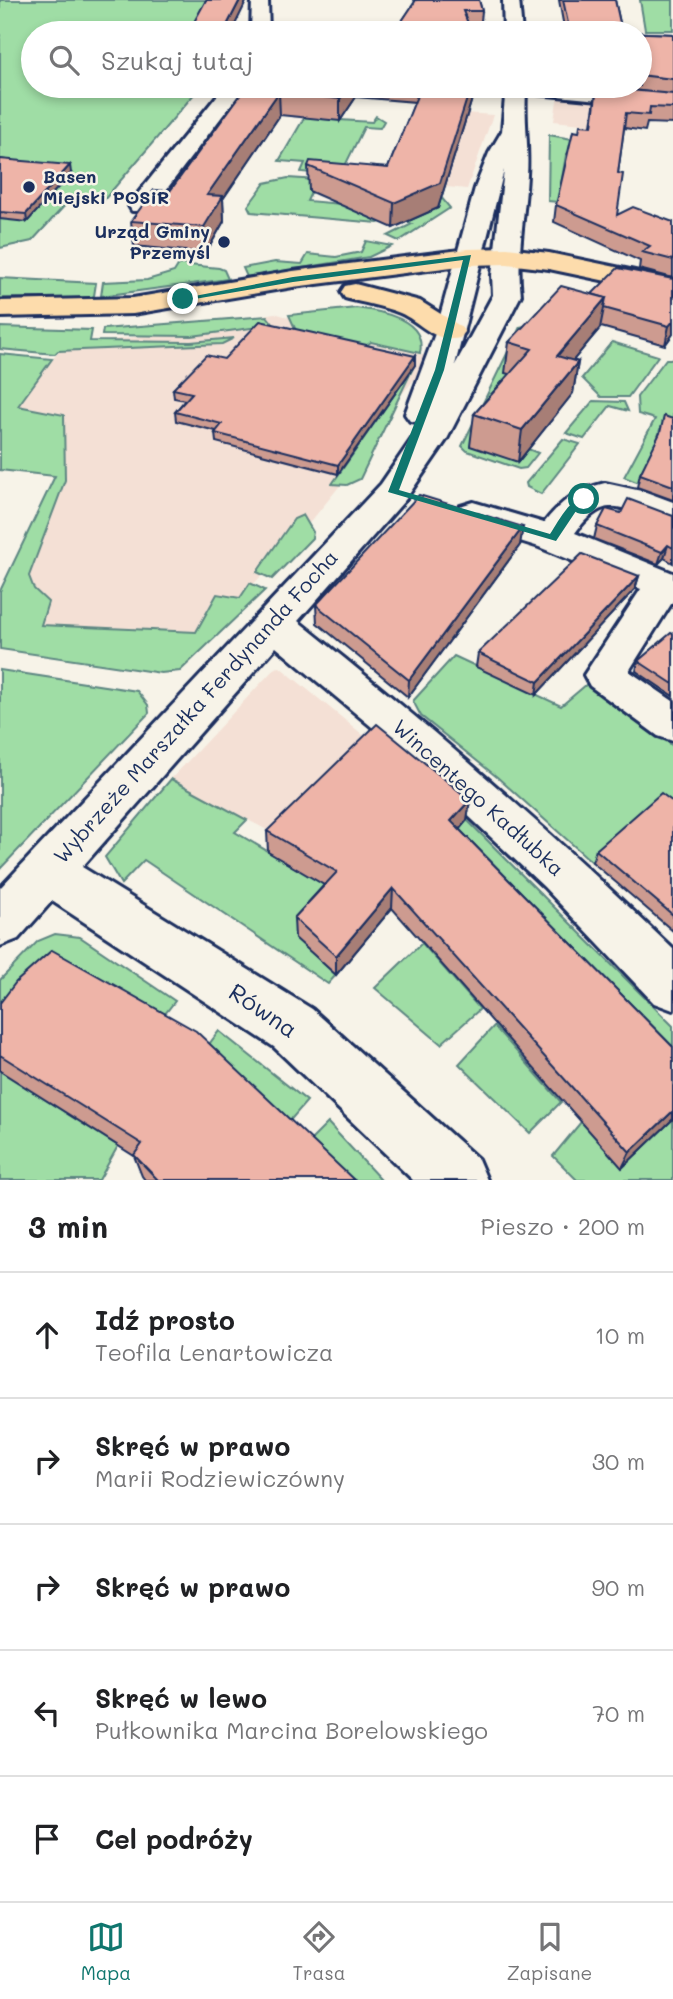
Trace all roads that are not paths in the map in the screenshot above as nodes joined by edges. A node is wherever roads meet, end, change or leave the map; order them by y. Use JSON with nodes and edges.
{"nodes":[{"id":1,"x":260,"y":0,"type":"edge"},
{"id":2,"x":511,"y":0,"type":"edge"},
{"id":3,"x":260,"y":21,"type":"edge"},
{"id":4,"x":512,"y":21,"type":"edge"},
{"id":5,"x":226,"y":98,"type":"edge"},
{"id":6,"x":515,"y":98,"type":"edge"},
{"id":7,"x":642,"y":98,"type":"edge"},
{"id":8,"x":673,"y":101,"type":"edge"},
{"id":9,"x":513,"y":128,"type":"junction"},
{"id":10,"x":141,"y":206,"type":"edge"},
{"id":11,"x":506,"y":265,"type":"junction"},
{"id":12,"x":467,"y":267,"type":"junction"},
{"id":13,"x":673,"y":287,"type":"edge"},
{"id":14,"x":355,"y":292,"type":"junction"},
{"id":15,"x":673,"y":301,"type":"edge"},
{"id":16,"x":0,"y":309,"type":"edge"},
{"id":17,"x":0,"y":315,"type":"edge"},
{"id":18,"x":450,"y":332,"type":"junction"},
{"id":19,"x":393,"y":492,"type":"junction"},
{"id":20,"x":673,"y":514,"type":"edge"},
{"id":21,"x":552,"y":538,"type":"junction"},
{"id":22,"x":272,"y":622,"type":"junction"},
{"id":23,"x":673,"y":724,"type":"edge"},
{"id":24,"x":47,"y":871,"type":"junction"},
{"id":25,"x":0,"y":923,"type":"edge"},
{"id":26,"x":673,"y":985,"type":"edge"},
{"id":27,"x":457,"y":1180,"type":"edge"}],
"edges":[{"from":1,"to":3,"type":"street"},
{"from":2,"to":4,"type":"street"},
{"from":5,"to":10,"type":"street"},
{"from":6,"to":9,"type":"street","name":"Wybrzeże Marszałka Ferdynanda Focha"},
{"from":7,"to":8,"type":"street"},
{"from":9,"to":11,"type":"street","name":"Wybrzeże Marszałka Ferdynanda Focha"},
{"from":9,"to":12,"type":"street","name":"Wybrzeże Marszałka Ferdynanda Focha"},
{"from":11,"to":12,"type":"main road"},
{"from":11,"to":13,"type":"main road"},
{"from":11,"to":15,"type":"main road"},
{"from":11,"to":19,"type":"street","name":"Wybrzeże Marszałka Ferdynanda Focha"},
{"from":12,"to":14,"type":"main road"},
{"from":12,"to":16,"type":"main road"},
{"from":12,"to":18,"type":"street","name":"Wybrzeże Marszałka Ferdynanda Focha"},
{"from":14,"to":17,"type":"main road"},
{"from":14,"to":18,"type":"main road"},
{"from":18,"to":19,"type":"street","name":"Wybrzeże Marszałka Ferdynanda Focha"},
{"from":19,"to":21,"type":"street"},
{"from":19,"to":22,"type":"street","name":"Wybrzeże Marszałka Ferdynanda Focha"},
{"from":20,"to":21,"type":"street"},
{"from":21,"to":23,"type":"street"},
{"from":22,"to":24,"type":"street","name":"Wybrzeże Marszałka Ferdynanda Focha"},
{"from":22,"to":26,"type":"street","name":"Wincentego Kadłubka"},
{"from":24,"to":25,"type":"street","name":"Wybrzeże Marszałka Ferdynanda Focha"},
{"from":24,"to":27,"type":"street","name":"Równa"}]}
